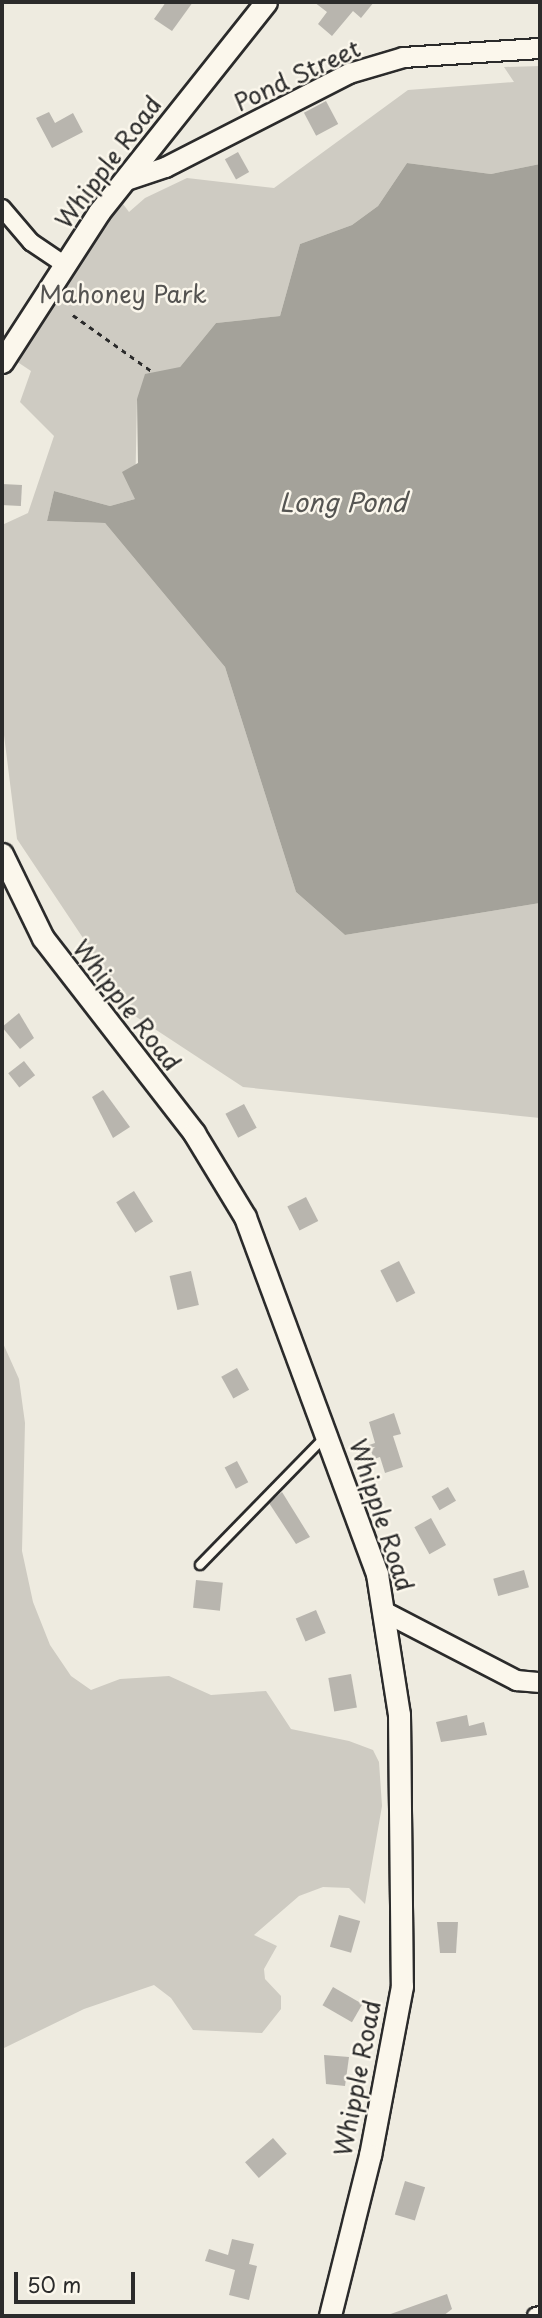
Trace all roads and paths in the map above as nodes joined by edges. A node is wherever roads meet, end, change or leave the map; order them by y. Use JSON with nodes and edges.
{"nodes":[{"id":1,"x":266,"y":2,"type":"edge"},
{"id":2,"x":540,"y":48,"type":"edge"},
{"id":3,"x":126,"y":180,"type":"junction"},
{"id":4,"x":2,"y":208,"type":"edge"},
{"id":5,"x":64,"y":264,"type":"junction"},
{"id":6,"x":74,"y":315,"type":"dead end"},
{"id":7,"x":2,"y":362,"type":"edge"},
{"id":8,"x":153,"y":372,"type":"dead end"},
{"id":9,"x":2,"y":854,"type":"edge"},
{"id":10,"x":328,"y":1434,"type":"junction"},
{"id":11,"x":200,"y":1565,"type":"dead end"},
{"id":12,"x":386,"y":1612,"type":"junction"},
{"id":13,"x":540,"y":1682,"type":"edge"},
{"id":14,"x":330,"y":2316,"type":"edge"}],
"edges":[{"from":1,"to":3,"type":"main road","name":"Whipple Road"},
{"from":2,"to":3,"type":"street","name":"Pond Street"},
{"from":3,"to":5,"type":"main road","name":"Whipple Road"},
{"from":4,"to":5,"type":"street"},
{"from":5,"to":7,"type":"main road","name":"Whipple Road"},
{"from":6,"to":8,"type":"path"},
{"from":9,"to":10,"type":"main road","name":"Whipple Road"},
{"from":10,"to":11,"type":"lane"},
{"from":10,"to":12,"type":"main road","name":"Whipple Road"},
{"from":12,"to":13,"type":"street"},
{"from":12,"to":14,"type":"main road","name":"Whipple Road"}]}
